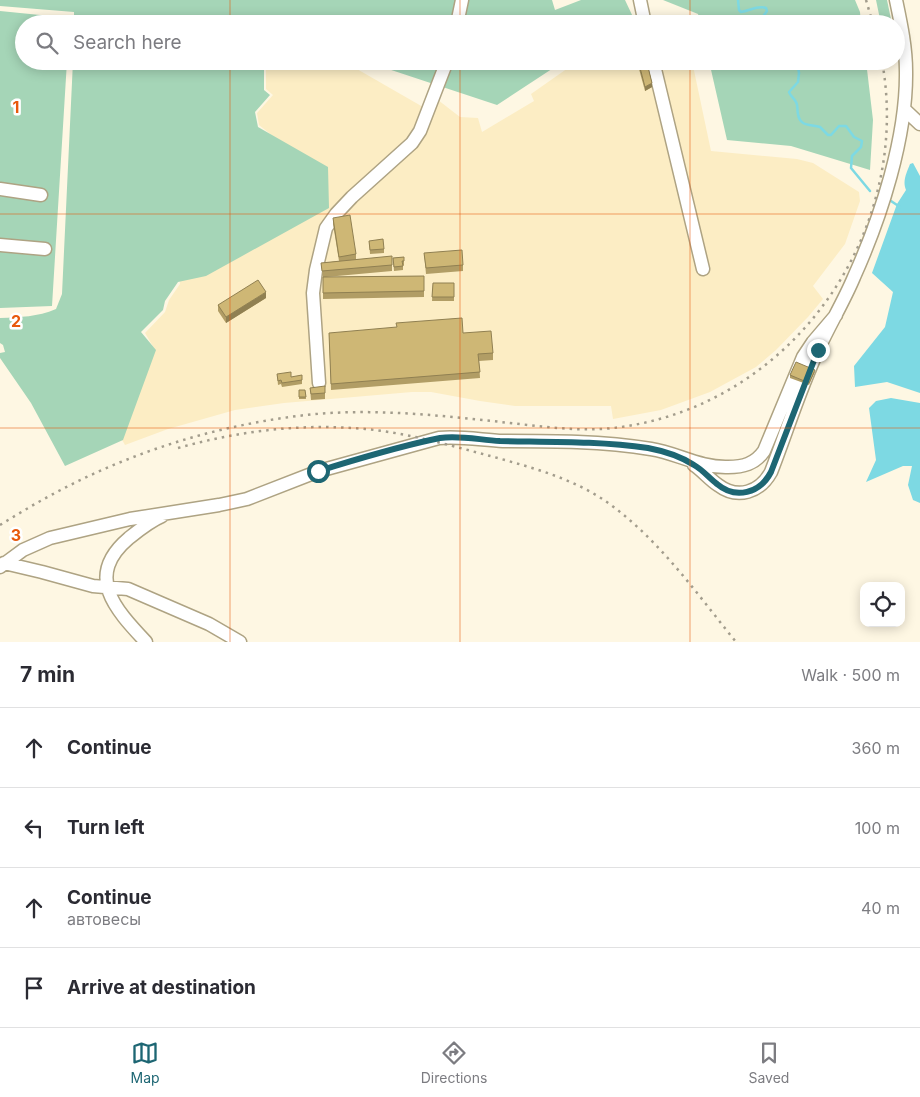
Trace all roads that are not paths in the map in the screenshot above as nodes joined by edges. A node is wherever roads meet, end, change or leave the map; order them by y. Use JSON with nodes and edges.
{"nodes":[{"id":1,"x":462,"y":0,"type":"edge"},
{"id":2,"x":640,"y":0,"type":"edge"},
{"id":3,"x":896,"y":0,"type":"edge"},
{"id":4,"x":459,"y":15,"type":"edge"},
{"id":5,"x":643,"y":15,"type":"edge"},
{"id":6,"x":899,"y":15,"type":"edge"},
{"id":7,"x":905,"y":48,"type":"edge"},
{"id":8,"x":444,"y":70,"type":"edge"},
{"id":9,"x":655,"y":70,"type":"edge"},
{"id":10,"x":904,"y":109,"type":"junction"},
{"id":11,"x":920,"y":124,"type":"edge"},
{"id":12,"x":0,"y":189,"type":"edge"},
{"id":13,"x":41,"y":195,"type":"dead end"},
{"id":14,"x":0,"y":245,"type":"edge"},
{"id":15,"x":45,"y":249,"type":"dead end"},
{"id":16,"x":702,"y":269,"type":"dead end"},
{"id":17,"x":836,"y":315,"type":"junction"},
{"id":18,"x":319,"y":382,"type":"dead end"},
{"id":19,"x":685,"y":460,"type":"junction"},
{"id":20,"x":173,"y":512,"type":"junction"},
{"id":21,"x":2,"y":565,"type":"edge"},
{"id":22,"x":107,"y":586,"type":"junction"},
{"id":23,"x":146,"y":642,"type":"edge"},
{"id":24,"x":240,"y":642,"type":"edge"}],
"edges":[{"from":1,"to":4,"type":"lane"},
{"from":2,"to":5,"type":"lane"},
{"from":3,"to":6,"type":"lane"},
{"from":7,"to":10,"type":"lane"},
{"from":8,"to":18,"type":"lane"},
{"from":9,"to":16,"type":"lane"},
{"from":10,"to":11,"type":"lane"},
{"from":10,"to":17,"type":"lane"},
{"from":12,"to":13,"type":"lane"},
{"from":14,"to":15,"type":"lane"},
{"from":17,"to":19,"type":"lane"},
{"from":17,"to":19,"type":"lane"},
{"from":19,"to":20,"type":"lane"},
{"from":20,"to":21,"type":"lane"},
{"from":20,"to":22,"type":"lane"},
{"from":21,"to":22,"type":"lane"},
{"from":22,"to":23,"type":"lane"},
{"from":22,"to":24,"type":"lane"}]}
